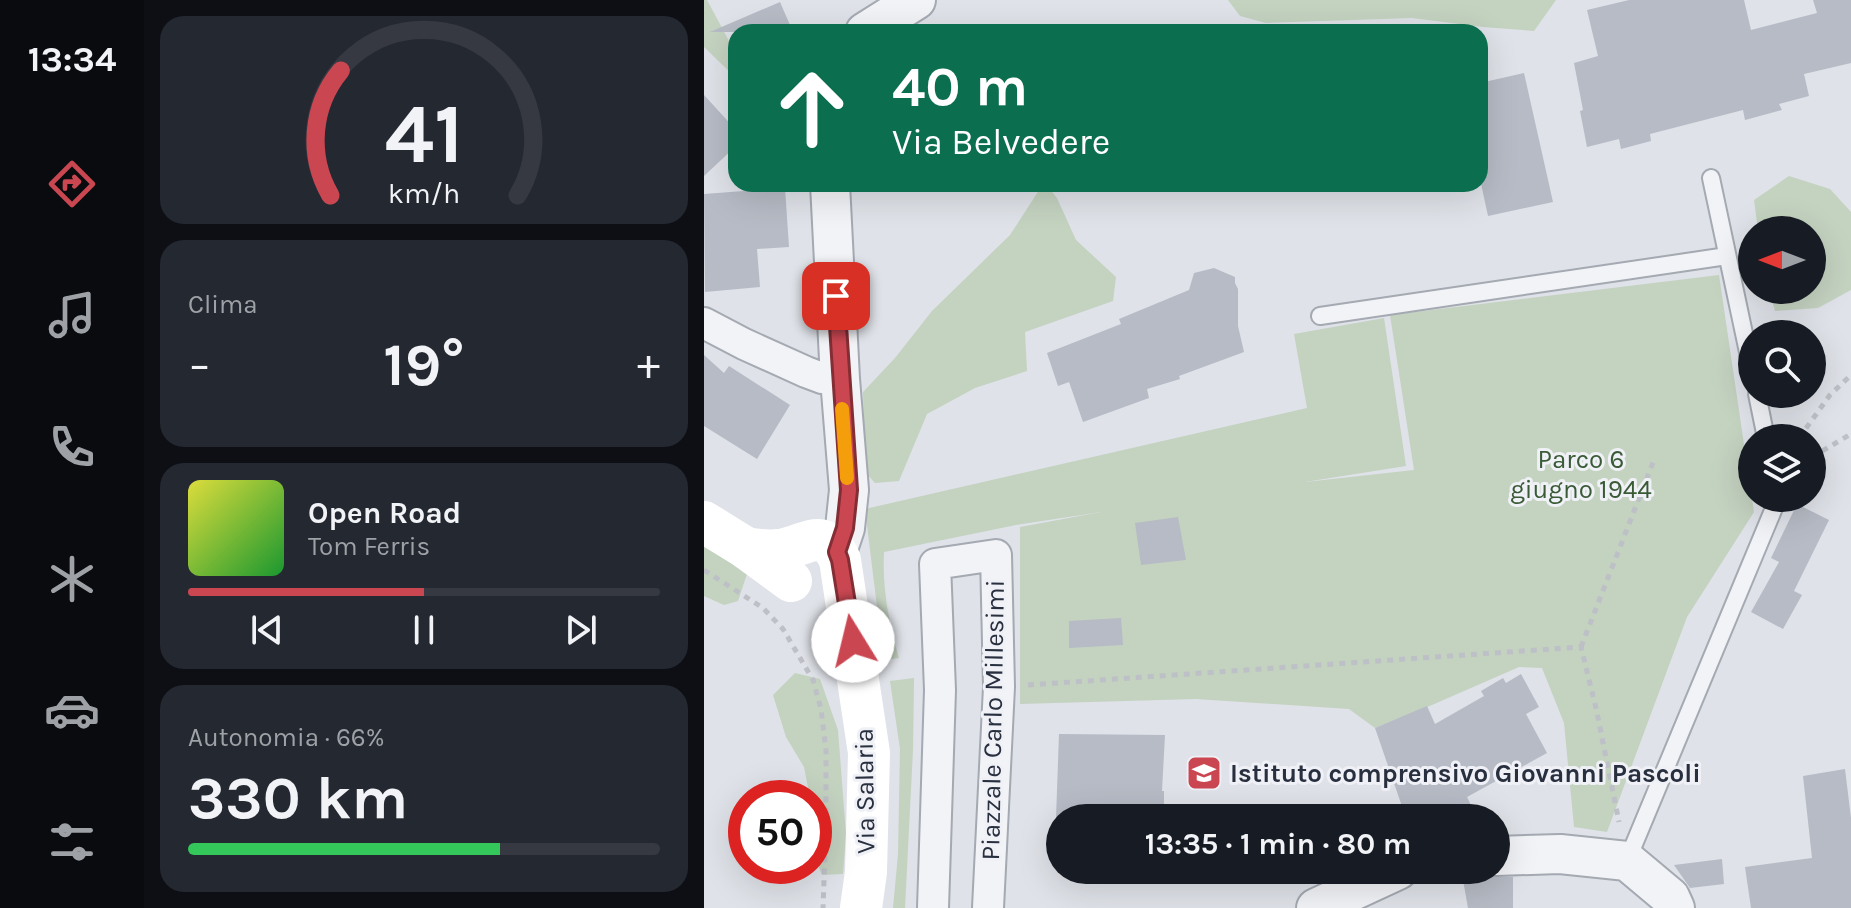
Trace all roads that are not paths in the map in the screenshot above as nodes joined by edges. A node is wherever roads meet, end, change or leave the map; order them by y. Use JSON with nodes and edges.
{"nodes":[{"id":1,"x":916,"y":0,"type":"edge"},
{"id":2,"x":870,"y":24,"type":"edge"},
{"id":3,"x":1711,"y":178,"type":"dead end"},
{"id":4,"x":830,"y":192,"type":"edge"},
{"id":5,"x":1727,"y":256,"type":"junction"},
{"id":6,"x":1320,"y":316,"type":"dead end"},
{"id":7,"x":1741,"y":320,"type":"edge"},
{"id":8,"x":704,"y":323,"type":"edge"},
{"id":9,"x":840,"y":379,"type":"junction"},
{"id":10,"x":1772,"y":512,"type":"edge"},
{"id":11,"x":704,"y":522,"type":"edge"},
{"id":12,"x":814,"y":563,"type":"junction"},
{"id":13,"x":1510,"y":856,"type":"edge"},
{"id":14,"x":1627,"y":861,"type":"junction"},
{"id":15,"x":1368,"y":884,"type":"edge"},
{"id":16,"x":861,"y":908,"type":"edge"},
{"id":17,"x":933,"y":908,"type":"edge"},
{"id":18,"x":988,"y":908,"type":"edge"},
{"id":19,"x":1316,"y":908,"type":"edge"},
{"id":20,"x":1675,"y":908,"type":"edge"}],
"edges":[{"from":1,"to":2,"type":"street"},
{"from":3,"to":5,"type":"lane"},
{"from":4,"to":9,"type":"street"},
{"from":5,"to":6,"type":"lane"},
{"from":5,"to":7,"type":"lane"},
{"from":8,"to":9,"type":"street"},
{"from":9,"to":12,"type":"street"},
{"from":10,"to":14,"type":"lane"},
{"from":11,"to":12,"type":"main road"},
{"from":12,"to":16,"type":"main road","name":"Via Salaria"},
{"from":13,"to":14,"type":"street"},
{"from":14,"to":20,"type":"street"},
{"from":15,"to":19,"type":"street"},
{"from":17,"to":18,"type":"street","name":"Piazzale Carlo Millesimi"}]}
